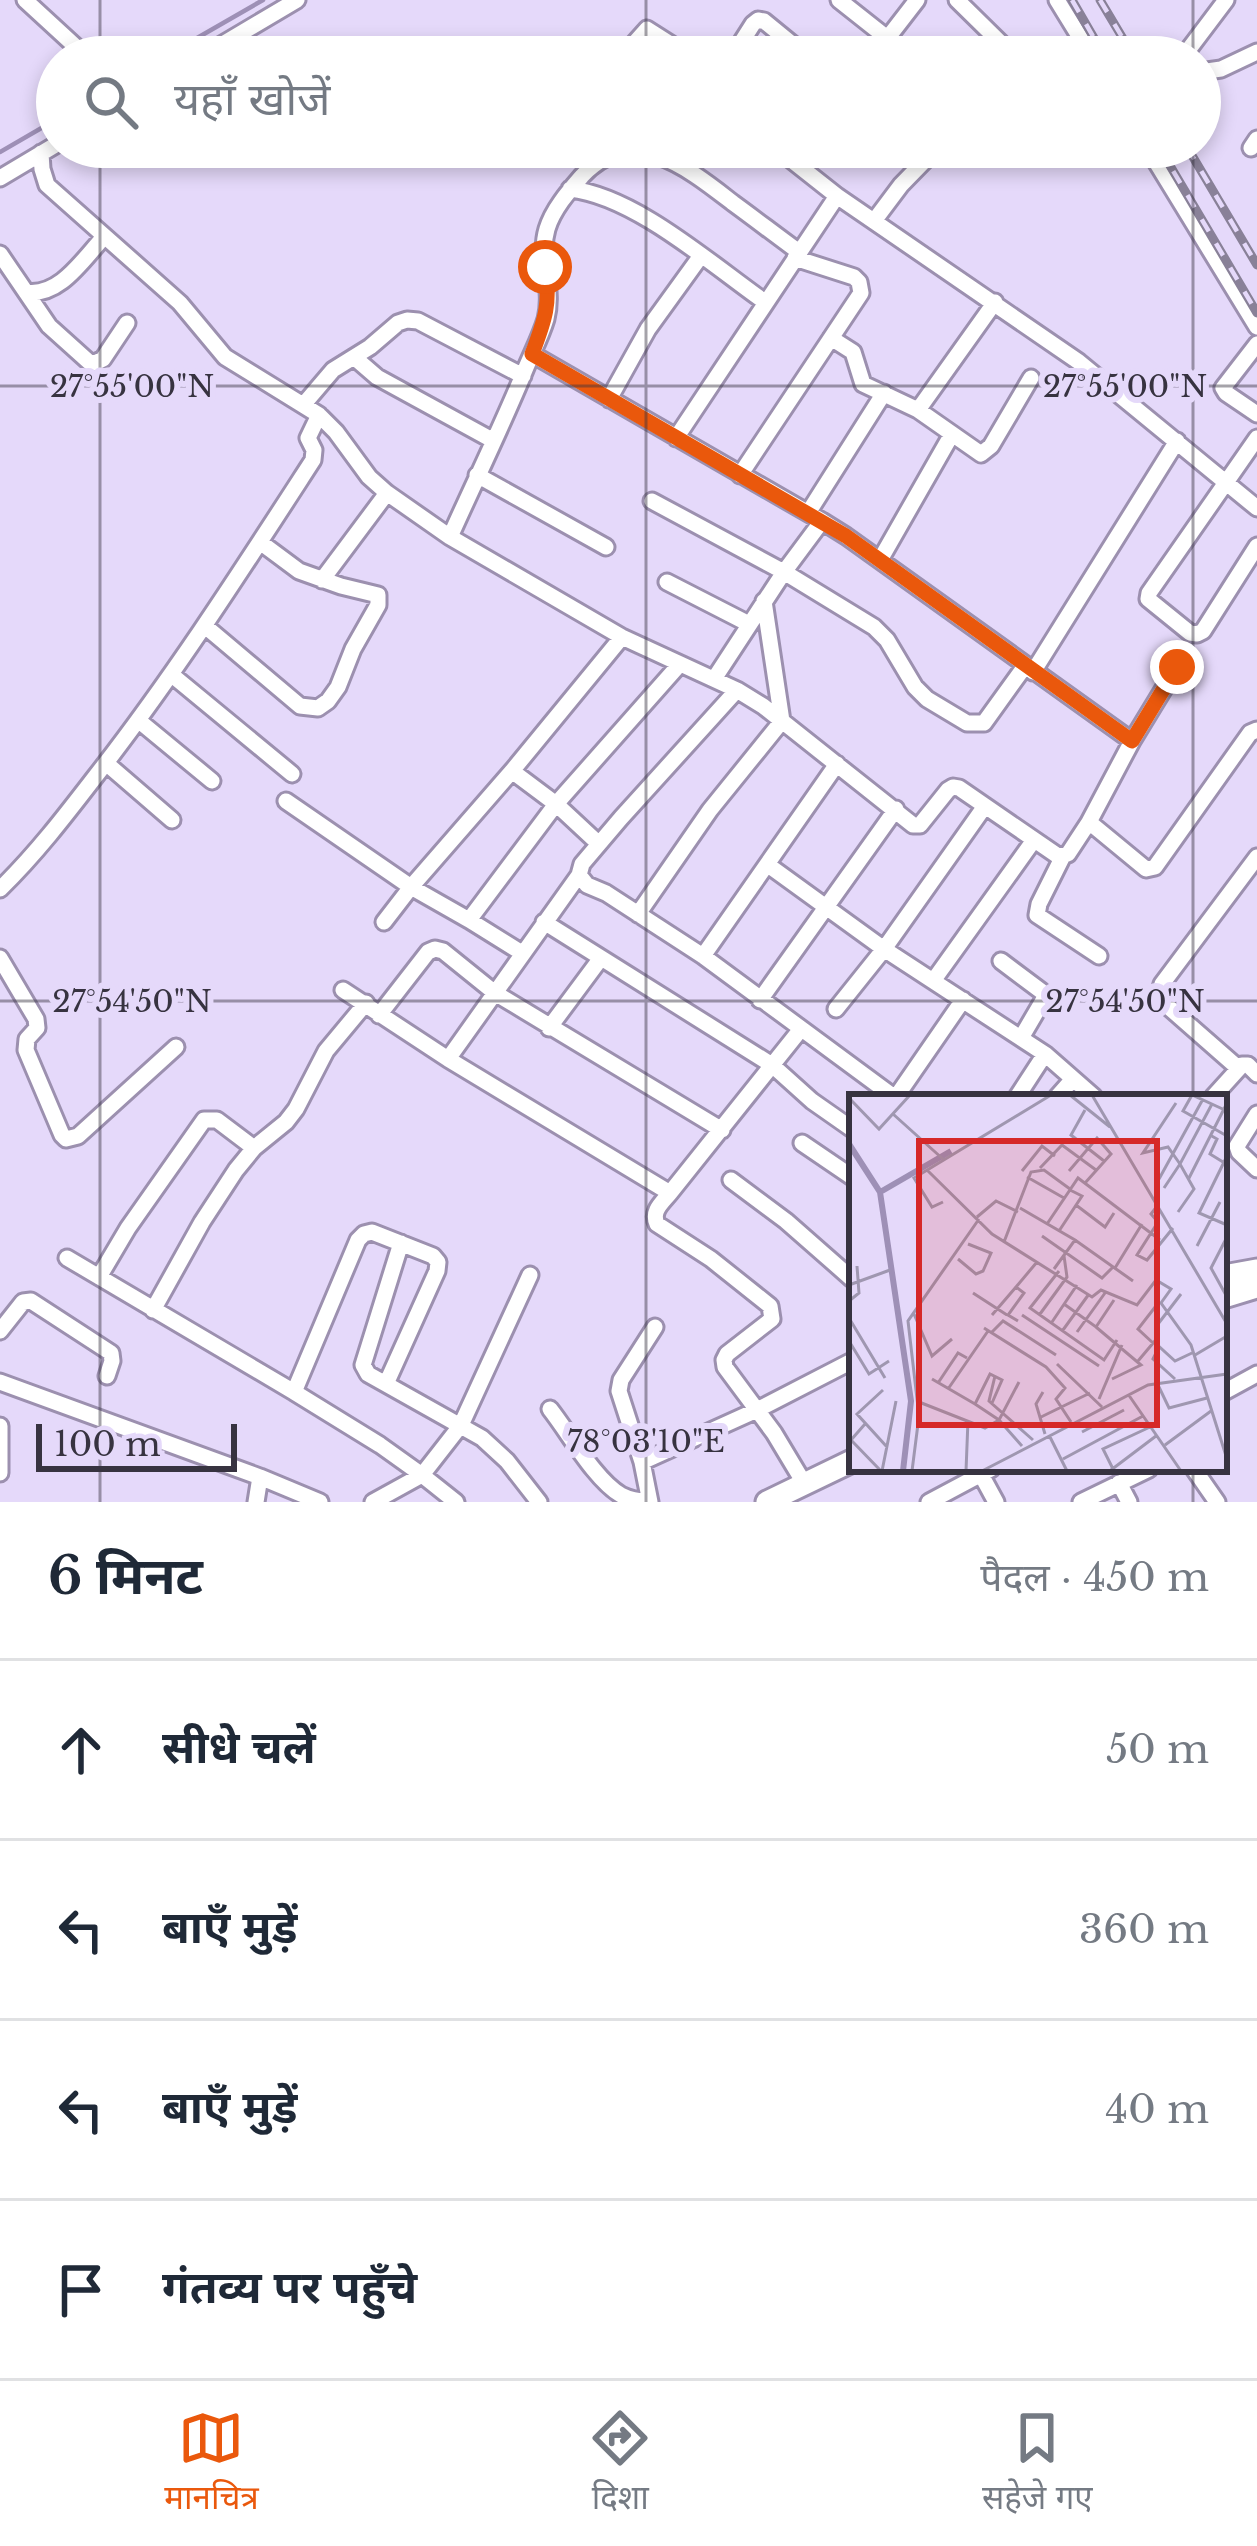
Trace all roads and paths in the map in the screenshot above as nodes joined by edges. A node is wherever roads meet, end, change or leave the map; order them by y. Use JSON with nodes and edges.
{"nodes":[{"id":1,"x":25,"y":0,"type":"edge"},
{"id":2,"x":297,"y":0,"type":"edge"},
{"id":3,"x":839,"y":0,"type":"edge"},
{"id":4,"x":916,"y":0,"type":"edge"},
{"id":5,"x":956,"y":0,"type":"edge"},
{"id":6,"x":1057,"y":0,"type":"edge"},
{"id":7,"x":1226,"y":0,"type":"edge"},
{"id":8,"x":64,"y":36,"type":"edge"},
{"id":9,"x":236,"y":36,"type":"edge"},
{"id":10,"x":747,"y":36,"type":"edge"},
{"id":11,"x":782,"y":36,"type":"edge"},
{"id":12,"x":884,"y":36,"type":"edge"},
{"id":13,"x":890,"y":36,"type":"edge"},
{"id":14,"x":993,"y":36,"type":"edge"},
{"id":15,"x":1079,"y":36,"type":"edge"},
{"id":16,"x":1199,"y":36,"type":"edge"},
{"id":17,"x":1257,"y":52,"type":"edge"},
{"id":18,"x":1221,"y":69,"type":"edge"},
{"id":19,"x":36,"y":156,"type":"edge"},
{"id":20,"x":42,"y":168,"type":"edge"},
{"id":21,"x":588,"y":168,"type":"edge"},
{"id":22,"x":685,"y":168,"type":"edge"},
{"id":23,"x":810,"y":168,"type":"edge"},
{"id":24,"x":916,"y":168,"type":"edge"},
{"id":25,"x":1160,"y":168,"type":"edge"},
{"id":26,"x":0,"y":178,"type":"edge"},
{"id":27,"x":570,"y":189,"type":"junction"},
{"id":28,"x":838,"y":196,"type":"junction"},
{"id":29,"x":874,"y":221,"type":"junction"},
{"id":30,"x":104,"y":237,"type":"junction"},
{"id":31,"x":0,"y":254,"type":"edge"},
{"id":32,"x":797,"y":255,"type":"junction"},
{"id":33,"x":700,"y":256,"type":"junction"},
{"id":34,"x":26,"y":292,"type":"junction"},
{"id":35,"x":765,"y":302,"type":"junction"},
{"id":36,"x":995,"y":302,"type":"junction"},
{"id":37,"x":127,"y":323,"type":"dead end"},
{"id":38,"x":1257,"y":327,"type":"edge"},
{"id":39,"x":831,"y":338,"type":"junction"},
{"id":40,"x":1257,"y":344,"type":"edge"},
{"id":41,"x":532,"y":354,"type":"junction"},
{"id":42,"x":355,"y":358,"type":"junction"},
{"id":43,"x":523,"y":376,"type":"junction"},
{"id":44,"x":1031,"y":378,"type":"dead end"},
{"id":45,"x":884,"y":393,"type":"junction"},
{"id":46,"x":610,"y":399,"type":"junction"},
{"id":47,"x":304,"y":404,"type":"junction"},
{"id":48,"x":918,"y":410,"type":"junction"},
{"id":49,"x":1257,"y":414,"type":"edge"},
{"id":50,"x":319,"y":415,"type":"junction"},
{"id":51,"x":952,"y":434,"type":"junction"},
{"id":52,"x":676,"y":438,"type":"junction"},
{"id":53,"x":1257,"y":438,"type":"edge"},
{"id":54,"x":494,"y":441,"type":"junction"},
{"id":55,"x":1177,"y":441,"type":"junction"},
{"id":56,"x":477,"y":475,"type":"junction"},
{"id":57,"x":740,"y":475,"type":"junction"},
{"id":58,"x":1227,"y":482,"type":"junction"},
{"id":59,"x":387,"y":493,"type":"junction"},
{"id":60,"x":652,"y":501,"type":"dead end"},
{"id":61,"x":1257,"y":508,"type":"edge"},
{"id":62,"x":815,"y":517,"type":"junction"},
{"id":63,"x":450,"y":537,"type":"junction"},
{"id":64,"x":260,"y":542,"type":"junction"},
{"id":65,"x":1257,"y":546,"type":"edge"},
{"id":66,"x":606,"y":548,"type":"dead end"},
{"id":67,"x":880,"y":560,"type":"junction"},
{"id":68,"x":784,"y":572,"type":"junction"},
{"id":69,"x":322,"y":580,"type":"junction"},
{"id":70,"x":667,"y":582,"type":"dead end"},
{"id":71,"x":764,"y":601,"type":"junction"},
{"id":72,"x":749,"y":624,"type":"junction"},
{"id":73,"x":205,"y":626,"type":"junction"},
{"id":74,"x":622,"y":637,"type":"junction"},
{"id":75,"x":679,"y":665,"type":"junction"},
{"id":76,"x":1177,"y":667,"type":"dead end"},
{"id":77,"x":1029,"y":669,"type":"junction"},
{"id":78,"x":172,"y":675,"type":"junction"},
{"id":79,"x":713,"y":679,"type":"junction"},
{"id":80,"x":737,"y":690,"type":"junction"},
{"id":81,"x":139,"y":720,"type":"junction"},
{"id":82,"x":782,"y":722,"type":"junction"},
{"id":83,"x":1257,"y":730,"type":"edge"},
{"id":84,"x":1132,"y":741,"type":"junction"},
{"id":85,"x":106,"y":763,"type":"junction"},
{"id":86,"x":837,"y":764,"type":"junction"},
{"id":87,"x":512,"y":771,"type":"junction"},
{"id":88,"x":292,"y":774,"type":"dead end"},
{"id":89,"x":212,"y":781,"type":"dead end"},
{"id":90,"x":286,"y":801,"type":"dead end"},
{"id":91,"x":556,"y":804,"type":"junction"},
{"id":92,"x":985,"y":806,"type":"junction"},
{"id":93,"x":896,"y":809,"type":"junction"},
{"id":94,"x":172,"y":820,"type":"dead end"},
{"id":95,"x":1088,"y":822,"type":"junction"},
{"id":96,"x":1034,"y":840,"type":"junction"},
{"id":97,"x":599,"y":844,"type":"junction"},
{"id":98,"x":1063,"y":856,"type":"junction"},
{"id":99,"x":1257,"y":856,"type":"edge"},
{"id":100,"x":768,"y":865,"type":"junction"},
{"id":101,"x":579,"y":875,"type":"junction"},
{"id":102,"x":411,"y":887,"type":"junction"},
{"id":103,"x":0,"y":889,"type":"edge"},
{"id":104,"x":826,"y":906,"type":"junction"},
{"id":105,"x":638,"y":914,"type":"junction"},
{"id":106,"x":469,"y":920,"type":"junction"},
{"id":107,"x":384,"y":922,"type":"dead end"},
{"id":108,"x":544,"y":922,"type":"junction"},
{"id":109,"x":884,"y":949,"type":"junction"},
{"id":110,"x":523,"y":953,"type":"junction"},
{"id":111,"x":703,"y":956,"type":"junction"},
{"id":112,"x":1099,"y":956,"type":"dead end"},
{"id":113,"x":0,"y":958,"type":"edge"},
{"id":114,"x":602,"y":958,"type":"junction"},
{"id":115,"x":1000,"y":961,"type":"dead end"},
{"id":116,"x":933,"y":981,"type":"junction"},
{"id":117,"x":344,"y":990,"type":"dead end"},
{"id":118,"x":495,"y":993,"type":"junction"},
{"id":119,"x":760,"y":1000,"type":"junction"},
{"id":120,"x":963,"y":1000,"type":"junction"},
{"id":121,"x":372,"y":1009,"type":"junction"},
{"id":122,"x":836,"y":1009,"type":"dead end"},
{"id":123,"x":549,"y":1028,"type":"junction"},
{"id":124,"x":802,"y":1029,"type":"junction"},
{"id":125,"x":1021,"y":1038,"type":"junction"},
{"id":126,"x":176,"y":1047,"type":"dead end"},
{"id":127,"x":1045,"y":1054,"type":"junction"},
{"id":128,"x":448,"y":1060,"type":"junction"},
{"id":129,"x":772,"y":1065,"type":"junction"},
{"id":130,"x":1237,"y":1067,"type":"junction"},
{"id":131,"x":1257,"y":1074,"type":"edge"},
{"id":132,"x":1073,"y":1079,"type":"junction"},
{"id":133,"x":891,"y":1094,"type":"edge"},
{"id":134,"x":897,"y":1094,"type":"edge"},
{"id":135,"x":1019,"y":1094,"type":"edge"},
{"id":136,"x":1060,"y":1094,"type":"edge"},
{"id":137,"x":1090,"y":1094,"type":"edge"},
{"id":138,"x":1215,"y":1094,"type":"edge"},
{"id":139,"x":1257,"y":1114,"type":"edge"},
{"id":140,"x":849,"y":1127,"type":"edge"},
{"id":141,"x":722,"y":1130,"type":"junction"},
{"id":142,"x":802,"y":1143,"type":"dead end"},
{"id":143,"x":254,"y":1148,"type":"junction"},
{"id":144,"x":1257,"y":1169,"type":"edge"},
{"id":145,"x":849,"y":1175,"type":"edge"},
{"id":146,"x":731,"y":1180,"type":"dead end"},
{"id":147,"x":670,"y":1193,"type":"junction"},
{"id":148,"x":401,"y":1243,"type":"junction"},
{"id":149,"x":67,"y":1258,"type":"dead end"},
{"id":150,"x":1257,"y":1267,"type":"edge"},
{"id":151,"x":1227,"y":1272,"type":"edge"},
{"id":152,"x":530,"y":1275,"type":"dead end"},
{"id":153,"x":849,"y":1276,"type":"edge"},
{"id":154,"x":99,"y":1277,"type":"junction"},
{"id":155,"x":1257,"y":1279,"type":"edge"},
{"id":156,"x":1227,"y":1284,"type":"edge"},
{"id":157,"x":1257,"y":1290,"type":"edge"},
{"id":158,"x":1227,"y":1299,"type":"edge"},
{"id":159,"x":153,"y":1310,"type":"junction"},
{"id":160,"x":655,"y":1327,"type":"dead end"},
{"id":161,"x":0,"y":1330,"type":"edge"},
{"id":162,"x":849,"y":1363,"type":"edge"},
{"id":163,"x":1257,"y":1374,"type":"edge"},
{"id":164,"x":106,"y":1376,"type":"dead end"},
{"id":165,"x":0,"y":1382,"type":"edge"},
{"id":166,"x":386,"y":1384,"type":"junction"},
{"id":167,"x":1227,"y":1390,"type":"edge"},
{"id":168,"x":294,"y":1392,"type":"junction"},
{"id":169,"x":550,"y":1409,"type":"dead end"},
{"id":170,"x":757,"y":1410,"type":"junction"},
{"id":171,"x":461,"y":1425,"type":"junction"},
{"id":172,"x":0,"y":1426,"type":"edge"},
{"id":173,"x":642,"y":1462,"type":"junction"},
{"id":174,"x":849,"y":1462,"type":"edge"},
{"id":175,"x":981,"y":1472,"type":"edge"},
{"id":176,"x":983,"y":1472,"type":"edge"},
{"id":177,"x":1143,"y":1472,"type":"edge"},
{"id":178,"x":1196,"y":1472,"type":"edge"},
{"id":179,"x":0,"y":1473,"type":"edge"},
{"id":180,"x":422,"y":1474,"type":"junction"},
{"id":181,"x":260,"y":1477,"type":"junction"},
{"id":182,"x":1119,"y":1483,"type":"junction"},
{"id":183,"x":804,"y":1484,"type":"junction"},
{"id":184,"x":256,"y":1502,"type":"edge"},
{"id":185,"x":320,"y":1502,"type":"edge"},
{"id":186,"x":374,"y":1502,"type":"edge"},
{"id":187,"x":456,"y":1502,"type":"edge"},
{"id":188,"x":539,"y":1502,"type":"edge"},
{"id":189,"x":650,"y":1502,"type":"edge"},
{"id":190,"x":767,"y":1502,"type":"edge"},
{"id":191,"x":928,"y":1502,"type":"edge"},
{"id":192,"x":996,"y":1502,"type":"edge"},
{"id":193,"x":1081,"y":1502,"type":"edge"},
{"id":194,"x":1130,"y":1502,"type":"edge"},
{"id":195,"x":1217,"y":1502,"type":"edge"}],
"edges":[{"from":1,"to":8,"type":"street"},
{"from":2,"to":9,"type":"street"},
{"from":3,"to":12,"type":"street"},
{"from":4,"to":13,"type":"street"},
{"from":5,"to":14,"type":"street"},
{"from":6,"to":15,"type":"street"},
{"from":7,"to":16,"type":"street"},
{"from":10,"to":11,"type":"street"},
{"from":17,"to":18,"type":"street"},
{"from":19,"to":26,"type":"street"},
{"from":20,"to":30,"type":"street"},
{"from":21,"to":27,"type":"street"},
{"from":22,"to":32,"type":"street"},
{"from":23,"to":28,"type":"street"},
{"from":24,"to":29,"type":"street"},
{"from":25,"to":38,"type":"street"},
{"from":27,"to":33,"type":"street"},
{"from":27,"to":41,"type":"street"},
{"from":28,"to":29,"type":"street"},
{"from":28,"to":32,"type":"street"},
{"from":29,"to":36,"type":"street"},
{"from":30,"to":34,"type":"street"},
{"from":30,"to":47,"type":"street"},
{"from":31,"to":34,"type":"street"},
{"from":32,"to":35,"type":"street"},
{"from":32,"to":39,"type":"street"},
{"from":33,"to":35,"type":"street"},
{"from":33,"to":46,"type":"street"},
{"from":34,"to":37,"type":"street"},
{"from":35,"to":52,"type":"street"},
{"from":36,"to":48,"type":"street"},
{"from":36,"to":55,"type":"street"},
{"from":39,"to":45,"type":"street"},
{"from":39,"to":57,"type":"street"},
{"from":40,"to":49,"type":"street"},
{"from":41,"to":43,"type":"street"},
{"from":41,"to":46,"type":"street"},
{"from":42,"to":43,"type":"street"},
{"from":42,"to":47,"type":"street"},
{"from":42,"to":54,"type":"street"},
{"from":43,"to":54,"type":"street"},
{"from":44,"to":51,"type":"street"},
{"from":45,"to":48,"type":"street"},
{"from":45,"to":62,"type":"street"},
{"from":46,"to":52,"type":"street"},
{"from":47,"to":50,"type":"street"},
{"from":48,"to":51,"type":"street"},
{"from":50,"to":59,"type":"street"},
{"from":50,"to":64,"type":"street"},
{"from":51,"to":67,"type":"street"},
{"from":52,"to":57,"type":"street"},
{"from":53,"to":58,"type":"street"},
{"from":54,"to":56,"type":"street"},
{"from":55,"to":58,"type":"street"},
{"from":55,"to":77,"type":"street"},
{"from":56,"to":63,"type":"street"},
{"from":56,"to":66,"type":"street"},
{"from":57,"to":62,"type":"street"},
{"from":58,"to":61,"type":"street"},
{"from":58,"to":65,"type":"street"},
{"from":59,"to":63,"type":"street"},
{"from":59,"to":69,"type":"street"},
{"from":60,"to":68,"type":"street"},
{"from":62,"to":67,"type":"street"},
{"from":62,"to":68,"type":"street"},
{"from":63,"to":74,"type":"street"},
{"from":64,"to":69,"type":"street"},
{"from":64,"to":73,"type":"street"},
{"from":67,"to":77,"type":"street"},
{"from":68,"to":71,"type":"street"},
{"from":68,"to":77,"type":"street"},
{"from":69,"to":73,"type":"street"},
{"from":70,"to":72,"type":"street"},
{"from":71,"to":72,"type":"street"},
{"from":71,"to":82,"type":"street"},
{"from":72,"to":79,"type":"street"},
{"from":73,"to":78,"type":"street"},
{"from":74,"to":75,"type":"street"},
{"from":74,"to":87,"type":"street"},
{"from":75,"to":79,"type":"street"},
{"from":75,"to":91,"type":"street"},
{"from":76,"to":84,"type":"street"},
{"from":77,"to":84,"type":"street"},
{"from":78,"to":81,"type":"street"},
{"from":78,"to":88,"type":"street"},
{"from":79,"to":80,"type":"street"},
{"from":80,"to":82,"type":"street"},
{"from":80,"to":97,"type":"street"},
{"from":81,"to":85,"type":"street"},
{"from":81,"to":89,"type":"street"},
{"from":82,"to":86,"type":"street"},
{"from":82,"to":105,"type":"street"},
{"from":83,"to":95,"type":"street"},
{"from":84,"to":95,"type":"street"},
{"from":85,"to":94,"type":"street"},
{"from":85,"to":103,"type":"street"},
{"from":86,"to":93,"type":"street"},
{"from":86,"to":100,"type":"street"},
{"from":87,"to":91,"type":"street"},
{"from":87,"to":102,"type":"street"},
{"from":90,"to":102,"type":"street"},
{"from":91,"to":97,"type":"street"},
{"from":91,"to":106,"type":"street"},
{"from":92,"to":93,"type":"street"},
{"from":92,"to":96,"type":"street"},
{"from":92,"to":109,"type":"street"},
{"from":93,"to":104,"type":"street"},
{"from":95,"to":98,"type":"street"},
{"from":96,"to":98,"type":"street"},
{"from":96,"to":116,"type":"street"},
{"from":97,"to":101,"type":"street"},
{"from":98,"to":112,"type":"street"},
{"from":99,"to":130,"type":"street"},
{"from":100,"to":104,"type":"street"},
{"from":100,"to":111,"type":"street"},
{"from":101,"to":105,"type":"street"},
{"from":101,"to":108,"type":"street"},
{"from":102,"to":106,"type":"street"},
{"from":102,"to":107,"type":"street"},
{"from":104,"to":109,"type":"street"},
{"from":104,"to":119,"type":"street"},
{"from":105,"to":111,"type":"street"},
{"from":106,"to":110,"type":"street"},
{"from":108,"to":110,"type":"street"},
{"from":108,"to":114,"type":"street"},
{"from":109,"to":116,"type":"street"},
{"from":109,"to":122,"type":"street"},
{"from":110,"to":118,"type":"street"},
{"from":111,"to":119,"type":"street"},
{"from":113,"to":126,"type":"street"},
{"from":114,"to":123,"type":"street"},
{"from":114,"to":129,"type":"street"},
{"from":115,"to":125,"type":"street"},
{"from":116,"to":120,"type":"street"},
{"from":117,"to":121,"type":"street"},
{"from":118,"to":121,"type":"street"},
{"from":118,"to":123,"type":"street"},
{"from":118,"to":128,"type":"street"},
{"from":119,"to":124,"type":"street"},
{"from":120,"to":125,"type":"street"},
{"from":120,"to":134,"type":"street"},
{"from":121,"to":128,"type":"street"},
{"from":121,"to":143,"type":"street"},
{"from":123,"to":141,"type":"street"},
{"from":124,"to":129,"type":"street"},
{"from":124,"to":133,"type":"street"},
{"from":125,"to":127,"type":"street"},
{"from":127,"to":132,"type":"street"},
{"from":127,"to":135,"type":"street"},
{"from":128,"to":147,"type":"street"},
{"from":129,"to":140,"type":"street"},
{"from":129,"to":141,"type":"street"},
{"from":130,"to":131,"type":"street"},
{"from":130,"to":138,"type":"street"},
{"from":132,"to":136,"type":"street"},
{"from":132,"to":137,"type":"street"},
{"from":139,"to":144,"type":"street"},
{"from":141,"to":147,"type":"street"},
{"from":142,"to":145,"type":"street"},
{"from":143,"to":154,"type":"street"},
{"from":143,"to":159,"type":"street"},
{"from":146,"to":153,"type":"street"},
{"from":147,"to":170,"type":"street"},
{"from":148,"to":166,"type":"street"},
{"from":148,"to":166,"type":"street"},
{"from":148,"to":168,"type":"street"},
{"from":149,"to":154,"type":"street"},
{"from":150,"to":151,"type":"street"},
{"from":152,"to":171,"type":"street"},
{"from":154,"to":159,"type":"street"},
{"from":155,"to":156,"type":"main road"},
{"from":157,"to":158,"type":"street"},
{"from":159,"to":168,"type":"street"},
{"from":160,"to":173,"type":"street"},
{"from":161,"to":164,"type":"street"},
{"from":162,"to":170,"type":"street"},
{"from":163,"to":167,"type":"street"},
{"from":165,"to":181,"type":"street"},
{"from":166,"to":171,"type":"street"},
{"from":168,"to":180,"type":"street"},
{"from":169,"to":189,"type":"street"},
{"from":170,"to":173,"type":"street"},
{"from":170,"to":183,"type":"street"},
{"from":171,"to":180,"type":"street"},
{"from":171,"to":188,"type":"street"},
{"from":172,"to":179,"type":"street"},
{"from":173,"to":189,"type":"street"},
{"from":174,"to":183,"type":"main road"},
{"from":175,"to":191,"type":"street"},
{"from":176,"to":192,"type":"street"},
{"from":177,"to":182,"type":"street"},
{"from":178,"to":195,"type":"street"},
{"from":180,"to":186,"type":"street"},
{"from":180,"to":187,"type":"street"},
{"from":181,"to":184,"type":"street"},
{"from":181,"to":185,"type":"street"},
{"from":182,"to":193,"type":"street"},
{"from":182,"to":194,"type":"street"},
{"from":183,"to":190,"type":"main road"}]}
